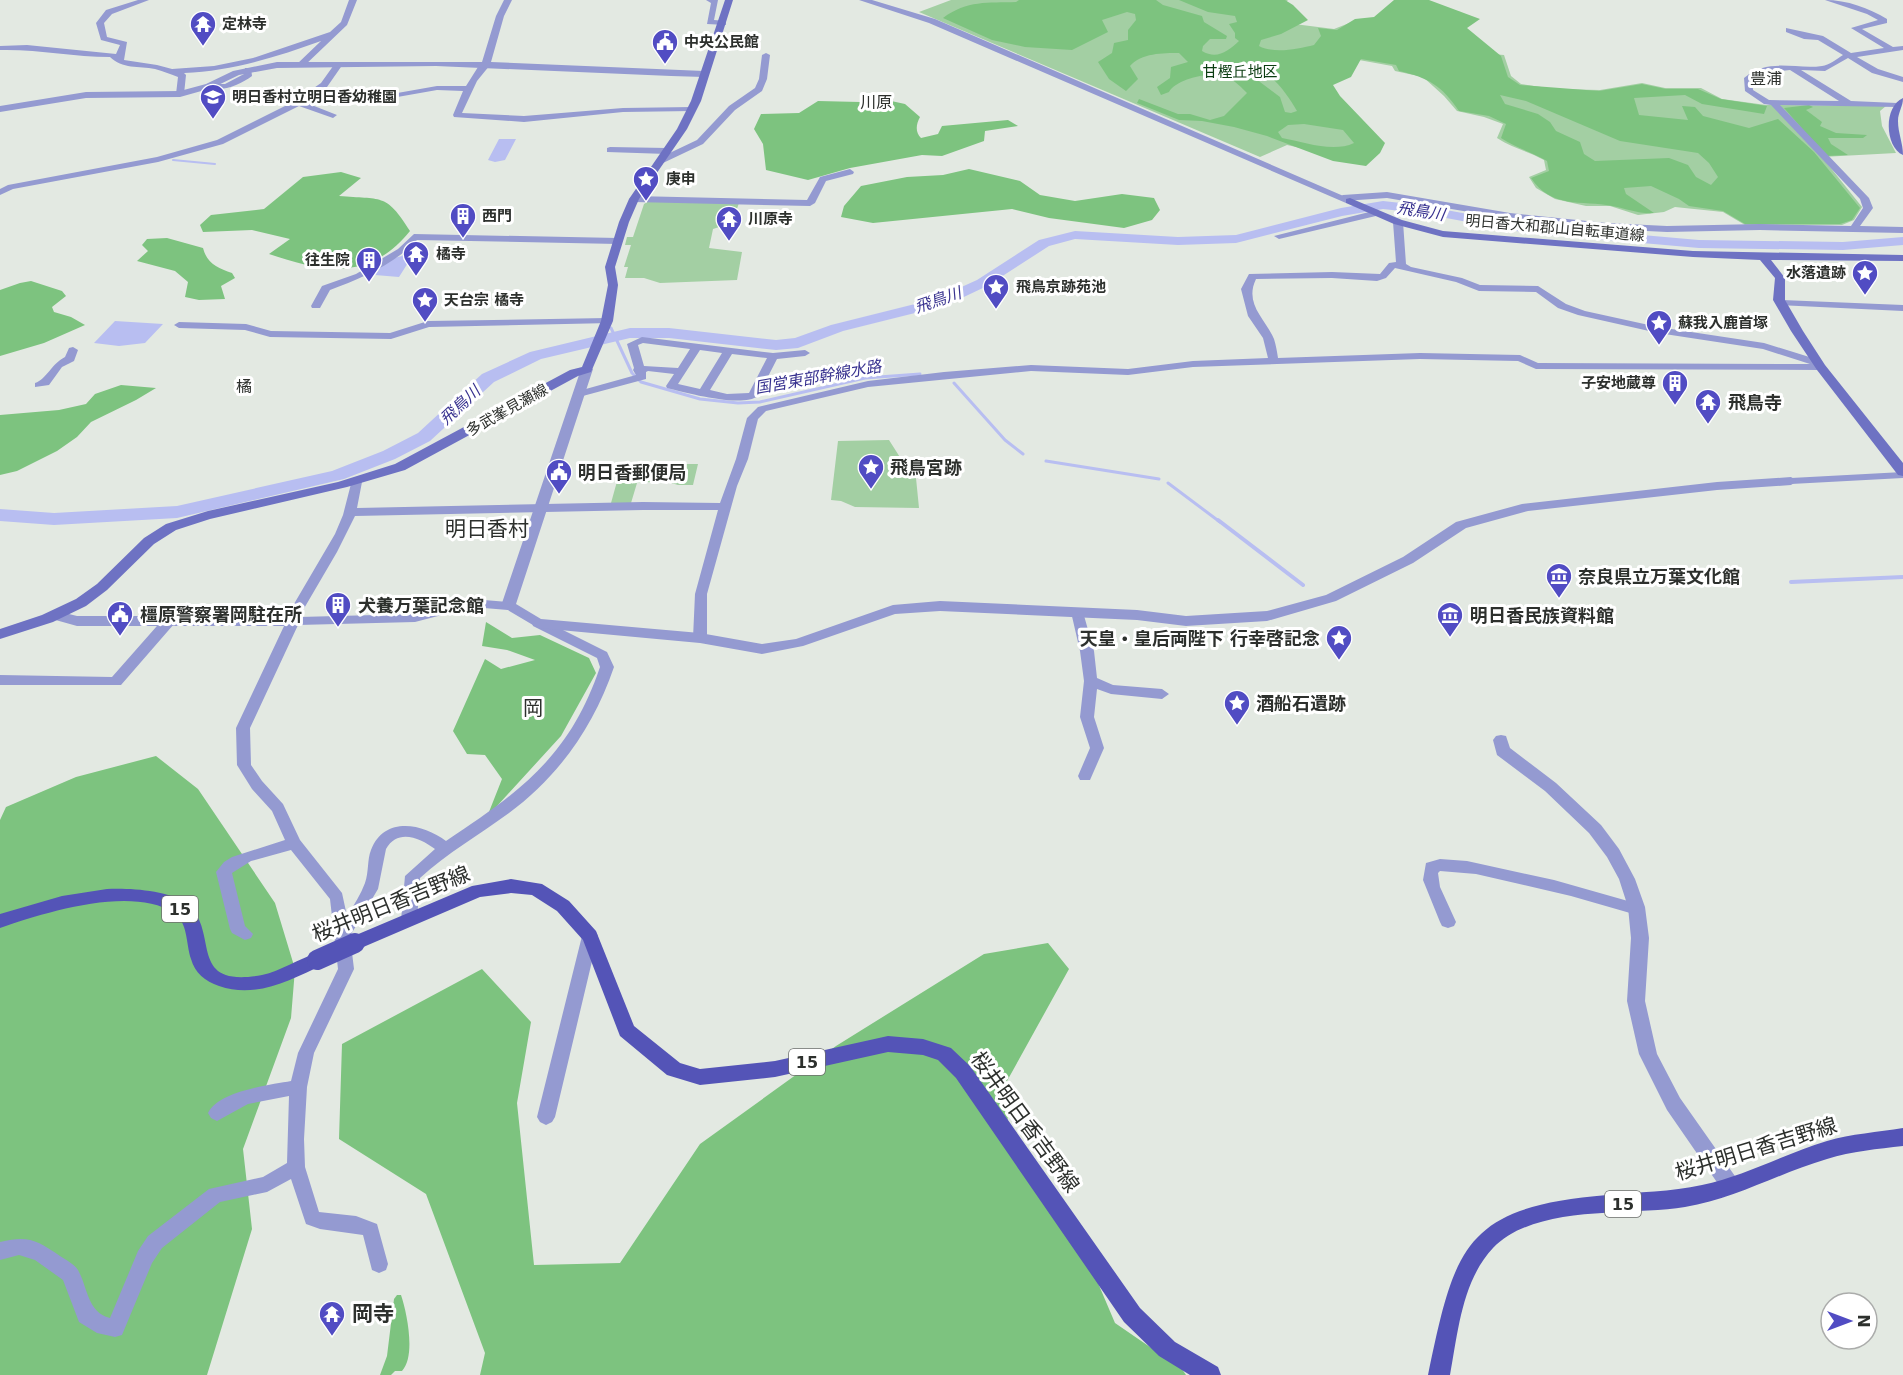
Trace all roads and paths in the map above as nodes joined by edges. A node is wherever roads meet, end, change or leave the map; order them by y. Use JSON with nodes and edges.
{"nodes":[{"id":1,"x":145,"y":0,"type":"edge"},
{"id":2,"x":353,"y":0,"type":"edge"},
{"id":3,"x":508,"y":0,"type":"edge"},
{"id":4,"x":710,"y":0,"type":"edge"},
{"id":5,"x":729,"y":0,"type":"edge"},
{"id":6,"x":863,"y":0,"type":"edge"},
{"id":7,"x":1829,"y":0,"type":"edge"},
{"id":8,"x":723,"y":22,"type":"junction"},
{"id":9,"x":1789,"y":30,"type":"dead end"},
{"id":10,"x":332,"y":34,"type":"junction"},
{"id":11,"x":0,"y":48,"type":"edge"},
{"id":12,"x":1896,"y":49,"type":"edge"},
{"id":13,"x":1903,"y":54,"type":"edge"},
{"id":14,"x":766,"y":55,"type":"dead end"},
{"id":15,"x":1847,"y":56,"type":"junction"},
{"id":16,"x":118,"y":61,"type":"junction"},
{"id":17,"x":339,"y":64,"type":"junction"},
{"id":18,"x":300,"y":65,"type":"junction"},
{"id":19,"x":486,"y":65,"type":"junction"},
{"id":20,"x":1791,"y":67,"type":"junction"},
{"id":21,"x":168,"y":71,"type":"junction"},
{"id":22,"x":704,"y":74,"type":"junction"},
{"id":23,"x":1903,"y":80,"type":"edge"},
{"id":24,"x":469,"y":89,"type":"junction"},
{"id":25,"x":180,"y":94,"type":"junction"},
{"id":26,"x":309,"y":96,"type":"junction"},
{"id":27,"x":298,"y":103,"type":"junction"},
{"id":28,"x":1774,"y":103,"type":"junction"},
{"id":29,"x":1848,"y":103,"type":"junction"},
{"id":30,"x":1900,"y":103,"type":"edge"},
{"id":31,"x":0,"y":109,"type":"edge"},
{"id":32,"x":692,"y":109,"type":"junction"},
{"id":33,"x":333,"y":115,"type":"dead end"},
{"id":34,"x":610,"y":150,"type":"dead end"},
{"id":35,"x":667,"y":151,"type":"junction"},
{"id":36,"x":1903,"y":152,"type":"edge"},
{"id":37,"x":660,"y":161,"type":"junction"},
{"id":38,"x":850,"y":172,"type":"dead end"},
{"id":39,"x":0,"y":184,"type":"edge"},
{"id":40,"x":11,"y":187,"type":"junction"},
{"id":41,"x":0,"y":192,"type":"edge"},
{"id":42,"x":634,"y":199,"type":"junction"},
{"id":43,"x":1346,"y":200,"type":"junction"},
{"id":44,"x":1378,"y":214,"type":"junction"},
{"id":45,"x":1398,"y":222,"type":"junction"},
{"id":46,"x":1854,"y":229,"type":"junction"},
{"id":47,"x":1903,"y":230,"type":"edge"},
{"id":48,"x":1279,"y":236,"type":"dead end"},
{"id":49,"x":618,"y":241,"type":"junction"},
{"id":50,"x":1763,"y":257,"type":"junction"},
{"id":51,"x":1812,"y":257,"type":"junction"},
{"id":52,"x":1903,"y":258,"type":"edge"},
{"id":53,"x":1401,"y":265,"type":"junction"},
{"id":54,"x":1780,"y":278,"type":"junction"},
{"id":55,"x":1782,"y":303,"type":"junction"},
{"id":56,"x":316,"y":306,"type":"dead end"},
{"id":57,"x":1903,"y":308,"type":"edge"},
{"id":58,"x":607,"y":321,"type":"junction"},
{"id":59,"x":179,"y":325,"type":"dead end"},
{"id":60,"x":697,"y":346,"type":"junction"},
{"id":61,"x":73,"y":350,"type":"dead end"},
{"id":62,"x":729,"y":350,"type":"junction"},
{"id":63,"x":805,"y":353,"type":"dead end"},
{"id":64,"x":773,"y":356,"type":"junction"},
{"id":65,"x":1274,"y":360,"type":"junction"},
{"id":66,"x":1820,"y":365,"type":"junction"},
{"id":67,"x":587,"y":369,"type":"junction"},
{"id":68,"x":681,"y":371,"type":"junction"},
{"id":69,"x":638,"y":376,"type":"junction"},
{"id":70,"x":39,"y":385,"type":"dead end"},
{"id":71,"x":703,"y":393,"type":"junction"},
{"id":72,"x":579,"y":394,"type":"junction"},
{"id":73,"x":1903,"y":474,"type":"edge"},
{"id":74,"x":1791,"y":481,"type":"joint"},
{"id":75,"x":356,"y":482,"type":"junction"},
{"id":76,"x":725,"y":507,"type":"junction"},
{"id":77,"x":540,"y":508,"type":"junction"},
{"id":78,"x":351,"y":512,"type":"junction"},
{"id":79,"x":508,"y":606,"type":"junction"},
{"id":80,"x":1077,"y":612,"type":"junction"},
{"id":81,"x":57,"y":616,"type":"junction"},
{"id":82,"x":169,"y":621,"type":"junction"},
{"id":83,"x":292,"y":621,"type":"junction"},
{"id":84,"x":538,"y":622,"type":"junction"},
{"id":85,"x":0,"y":633,"type":"edge"},
{"id":86,"x":700,"y":638,"type":"junction"},
{"id":87,"x":0,"y":680,"type":"edge"},
{"id":88,"x":1091,"y":681,"type":"junction"},
{"id":89,"x":1162,"y":694,"type":"dead end"},
{"id":90,"x":1501,"y":740,"type":"dead end"},
{"id":91,"x":1085,"y":776,"type":"dead end"},
{"id":92,"x":294,"y":843,"type":"junction"},
{"id":93,"x":446,"y":849,"type":"junction"},
{"id":94,"x":1637,"y":909,"type":"junction"},
{"id":95,"x":410,"y":920,"type":"junction"},
{"id":96,"x":0,"y":921,"type":"edge"},
{"id":97,"x":1448,"y":922,"type":"dead end"},
{"id":98,"x":244,"y":934,"type":"dead end"},
{"id":99,"x":590,"y":936,"type":"junction"},
{"id":100,"x":349,"y":939,"type":"junction"},
{"id":101,"x":298,"y":1087,"type":"junction"},
{"id":102,"x":217,"y":1113,"type":"dead end"},
{"id":103,"x":546,"y":1117,"type":"dead end"},
{"id":104,"x":1903,"y":1137,"type":"edge"},
{"id":105,"x":296,"y":1167,"type":"junction"},
{"id":106,"x":1730,"y":1185,"type":"junction"},
{"id":107,"x":0,"y":1251,"type":"edge"},
{"id":108,"x":379,"y":1264,"type":"dead end"},
{"id":109,"x":1210,"y":1375,"type":"edge"},
{"id":110,"x":1439,"y":1375,"type":"edge"}],
"edges":[{"from":1,"to":16,"type":"street"},
{"from":2,"to":10,"type":"street"},
{"from":3,"to":19,"type":"street"},
{"from":4,"to":8,"type":"street"},
{"from":5,"to":8,"type":"main road"},
{"from":6,"to":43,"type":"street"},
{"from":7,"to":12,"type":"street"},
{"from":8,"to":22,"type":"main road"},
{"from":9,"to":15,"type":"street"},
{"from":10,"to":18,"type":"street"},
{"from":10,"to":21,"type":"street"},
{"from":11,"to":16,"type":"street"},
{"from":12,"to":13,"type":"street"},
{"from":12,"to":15,"type":"street"},
{"from":14,"to":37,"type":"street"},
{"from":15,"to":20,"type":"street"},
{"from":15,"to":23,"type":"street"},
{"from":16,"to":21,"type":"street"},
{"from":17,"to":18,"type":"street"},
{"from":17,"to":19,"type":"street"},
{"from":17,"to":26,"type":"street"},
{"from":18,"to":25,"type":"street"},
{"from":19,"to":22,"type":"street"},
{"from":19,"to":24,"type":"street"},
{"from":20,"to":28,"type":"street"},
{"from":20,"to":29,"type":"street"},
{"from":21,"to":25,"type":"street"},
{"from":22,"to":32,"type":"main road"},
{"from":24,"to":26,"type":"street"},
{"from":24,"to":32,"type":"street"},
{"from":25,"to":31,"type":"street"},
{"from":26,"to":27,"type":"street"},
{"from":27,"to":33,"type":"street"},
{"from":27,"to":40,"type":"street"},
{"from":28,"to":29,"type":"street"},
{"from":28,"to":46,"type":"street"},
{"from":29,"to":30,"type":"street"},
{"from":30,"to":36,"type":"main road"},
{"from":32,"to":35,"type":"main road"},
{"from":34,"to":35,"type":"street"},
{"from":35,"to":37,"type":"main road"},
{"from":37,"to":42,"type":"main road"},
{"from":38,"to":42,"type":"street"},
{"from":39,"to":40,"type":"street"},
{"from":40,"to":41,"type":"street"},
{"from":42,"to":49,"type":"main road"},
{"from":43,"to":44,"type":"main road","name":"明日香大和郡山自転車道線"},
{"from":43,"to":46,"type":"street"},
{"from":44,"to":45,"type":"main road","name":"明日香大和郡山自転車道線"},
{"from":44,"to":48,"type":"street"},
{"from":45,"to":50,"type":"main road","name":"明日香大和郡山自転車道線"},
{"from":45,"to":53,"type":"street"},
{"from":46,"to":47,"type":"street"},
{"from":49,"to":56,"type":"street"},
{"from":49,"to":58,"type":"main road"},
{"from":50,"to":51,"type":"main road","name":"明日香大和郡山自転車道線"},
{"from":50,"to":54,"type":"main road"},
{"from":51,"to":52,"type":"main road","name":"明日香大和郡山自転車道線"},
{"from":51,"to":54,"type":"main road"},
{"from":53,"to":65,"type":"street"},
{"from":53,"to":66,"type":"street"},
{"from":54,"to":55,"type":"main road"},
{"from":55,"to":57,"type":"street"},
{"from":55,"to":66,"type":"main road"},
{"from":58,"to":59,"type":"street"},
{"from":58,"to":67,"type":"main road"},
{"from":60,"to":62,"type":"street"},
{"from":60,"to":68,"type":"street"},
{"from":60,"to":69,"type":"street"},
{"from":61,"to":70,"type":"street"},
{"from":62,"to":64,"type":"street"},
{"from":62,"to":71,"type":"street"},
{"from":63,"to":64,"type":"street"},
{"from":64,"to":71,"type":"street"},
{"from":65,"to":66,"type":"street"},
{"from":65,"to":76,"type":"street"},
{"from":66,"to":73,"type":"main road"},
{"from":67,"to":72,"type":"street"},
{"from":67,"to":75,"type":"main road","name":"多武峯見瀬線"},
{"from":68,"to":69,"type":"street"},
{"from":68,"to":71,"type":"street"},
{"from":69,"to":72,"type":"street"},
{"from":72,"to":77,"type":"street"},
{"from":73,"to":74,"type":"street"},
{"from":74,"to":80,"type":"street"},
{"from":75,"to":78,"type":"street"},
{"from":75,"to":81,"type":"main road","name":"多武峯見瀬線"},
{"from":76,"to":77,"type":"street"},
{"from":76,"to":86,"type":"street"},
{"from":77,"to":78,"type":"street"},
{"from":77,"to":79,"type":"street"},
{"from":78,"to":83,"type":"street"},
{"from":79,"to":83,"type":"street"},
{"from":79,"to":84,"type":"street"},
{"from":80,"to":86,"type":"street"},
{"from":80,"to":88,"type":"street"},
{"from":81,"to":82,"type":"street"},
{"from":81,"to":85,"type":"main road","name":"多武峯見瀬線"},
{"from":82,"to":83,"type":"street"},
{"from":82,"to":87,"type":"street"},
{"from":83,"to":92,"type":"street"},
{"from":84,"to":86,"type":"street"},
{"from":84,"to":93,"type":"street"},
{"from":88,"to":89,"type":"street"},
{"from":88,"to":91,"type":"street"},
{"from":90,"to":94,"type":"street"},
{"from":92,"to":98,"type":"street"},
{"from":92,"to":100,"type":"street"},
{"from":93,"to":95,"type":"street"},
{"from":93,"to":100,"type":"street"},
{"from":94,"to":97,"type":"street"},
{"from":94,"to":106,"type":"street"},
{"from":95,"to":99,"type":"main road","name":"桜井明日香吉野線","number":"15"},
{"from":95,"to":100,"type":"main road","name":"桜井明日香吉野線","number":"15"},
{"from":96,"to":100,"type":"main road","name":"桜井明日香吉野線","number":"15","bridge":true},
{"from":99,"to":103,"type":"street"},
{"from":99,"to":109,"type":"main road","name":"桜井明日香吉野線","number":"15"},
{"from":100,"to":101,"type":"street"},
{"from":101,"to":102,"type":"street"},
{"from":101,"to":105,"type":"street"},
{"from":104,"to":106,"type":"main road","name":"桜井明日香吉野線","number":"15"},
{"from":105,"to":107,"type":"street"},
{"from":105,"to":108,"type":"street"},
{"from":106,"to":110,"type":"main road","name":"桜井明日香吉野線","number":"15"}]}
